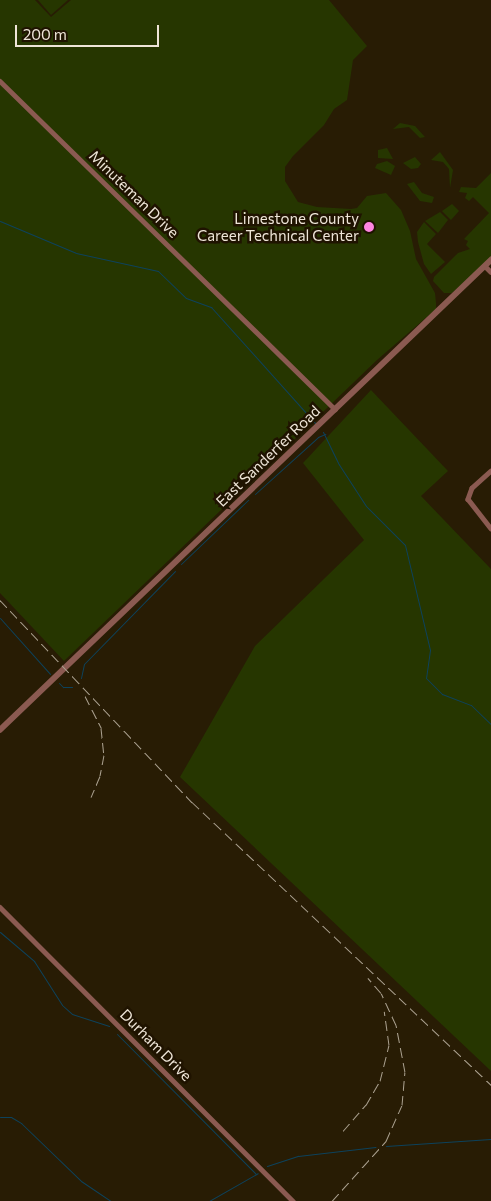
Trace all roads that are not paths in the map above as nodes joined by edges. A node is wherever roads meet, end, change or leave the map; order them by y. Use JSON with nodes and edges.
{"nodes":[{"id":1,"x":0,"y":80,"type":"edge"},
{"id":2,"x":491,"y":260,"type":"edge"},
{"id":3,"x":485,"y":266,"type":"junction"},
{"id":4,"x":491,"y":272,"type":"edge"},
{"id":5,"x":335,"y":409,"type":"junction"},
{"id":6,"x":491,"y":471,"type":"edge"},
{"id":7,"x":491,"y":528,"type":"edge"},
{"id":8,"x":0,"y":730,"type":"edge"},
{"id":9,"x":0,"y":907,"type":"edge"},
{"id":10,"x":293,"y":1201,"type":"edge"}],
"edges":[{"from":1,"to":5,"type":"street","name":"Minuteman Drive"},
{"from":2,"to":3,"type":"street","name":"East Sanderfer Road"},
{"from":3,"to":4,"type":"street"},
{"from":3,"to":5,"type":"street","name":"East Sanderfer Road"},
{"from":5,"to":8,"type":"street","name":"East Sanderfer Road"},
{"from":6,"to":7,"type":"street"},
{"from":9,"to":10,"type":"street","name":"Durham Drive"}]}
